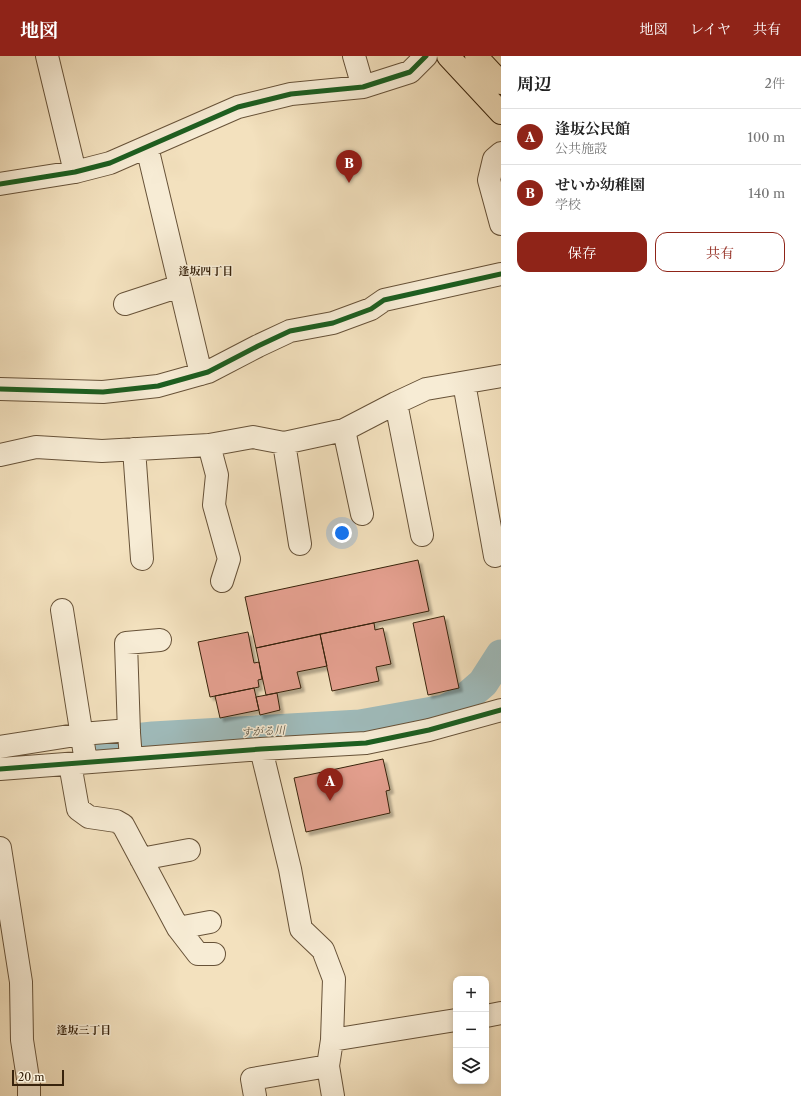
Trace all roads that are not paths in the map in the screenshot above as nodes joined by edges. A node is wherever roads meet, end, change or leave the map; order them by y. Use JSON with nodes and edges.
{"nodes":[{"id":1,"x":46,"y":56,"type":"edge"},
{"id":2,"x":354,"y":56,"type":"edge"},
{"id":3,"x":426,"y":56,"type":"edge"},
{"id":4,"x":448,"y":56,"type":"edge"},
{"id":5,"x":476,"y":56,"type":"edge"},
{"id":6,"x":501,"y":83,"type":"edge"},
{"id":7,"x":363,"y":87,"type":"junction"},
{"id":8,"x":501,"y":113,"type":"edge"},
{"id":9,"x":147,"y":147,"type":"junction"},
{"id":10,"x":501,"y":153,"type":"edge"},
{"id":11,"x":75,"y":172,"type":"junction"},
{"id":12,"x":0,"y":184,"type":"edge"},
{"id":13,"x":501,"y":224,"type":"edge"},
{"id":14,"x":501,"y":274,"type":"edge"},
{"id":15,"x":180,"y":286,"type":"junction"},
{"id":16,"x":125,"y":304,"type":"dead end"},
{"id":17,"x":201,"y":374,"type":"junction"},
{"id":18,"x":501,"y":376,"type":"edge"},
{"id":19,"x":464,"y":383,"type":"junction"},
{"id":20,"x":0,"y":390,"type":"edge"},
{"id":21,"x":396,"y":403,"type":"junction"},
{"id":22,"x":344,"y":430,"type":"junction"},
{"id":23,"x":284,"y":443,"type":"junction"},
{"id":24,"x":209,"y":445,"type":"junction"},
{"id":25,"x":134,"y":449,"type":"junction"},
{"id":26,"x":0,"y":456,"type":"edge"},
{"id":27,"x":362,"y":514,"type":"dead end"},
{"id":28,"x":422,"y":535,"type":"dead end"},
{"id":29,"x":300,"y":544,"type":"dead end"},
{"id":30,"x":495,"y":556,"type":"dead end"},
{"id":31,"x":142,"y":559,"type":"dead end"},
{"id":32,"x":222,"y":581,"type":"dead end"},
{"id":33,"x":62,"y":610,"type":"dead end"},
{"id":34,"x":160,"y":640,"type":"dead end"},
{"id":35,"x":501,"y":710,"type":"edge"},
{"id":36,"x":130,"y":743,"type":"junction"},
{"id":37,"x":0,"y":747,"type":"edge"},
{"id":38,"x":261,"y":749,"type":"junction"},
{"id":39,"x":81,"y":751,"type":"junction"},
{"id":40,"x":0,"y":769,"type":"edge"},
{"id":41,"x":0,"y":848,"type":"edge"},
{"id":42,"x":188,"y":850,"type":"dead end"},
{"id":43,"x":141,"y":859,"type":"junction"},
{"id":44,"x":210,"y":922,"type":"dead end"},
{"id":45,"x":178,"y":928,"type":"junction"},
{"id":46,"x":214,"y":954,"type":"dead end"},
{"id":47,"x":501,"y":1014,"type":"edge"},
{"id":48,"x":489,"y":1016,"type":"edge"},
{"id":49,"x":453,"y":1020,"type":"edge"},
{"id":50,"x":332,"y":1040,"type":"junction"},
{"id":51,"x":328,"y":1066,"type":"junction"},
{"id":52,"x":29,"y":1096,"type":"edge"},
{"id":53,"x":255,"y":1096,"type":"edge"},
{"id":54,"x":333,"y":1096,"type":"edge"}],
"edges":[{"from":1,"to":11,"type":"street"},
{"from":2,"to":7,"type":"street"},
{"from":3,"to":7,"type":"street"},
{"from":4,"to":8,"type":"main road"},
{"from":5,"to":6,"type":"main road"},
{"from":7,"to":9,"type":"street"},
{"from":9,"to":11,"type":"street"},
{"from":9,"to":15,"type":"street"},
{"from":10,"to":13,"type":"street"},
{"from":11,"to":12,"type":"street"},
{"from":14,"to":17,"type":"street"},
{"from":15,"to":16,"type":"street"},
{"from":15,"to":17,"type":"street"},
{"from":17,"to":20,"type":"street"},
{"from":18,"to":19,"type":"street"},
{"from":19,"to":21,"type":"street"},
{"from":19,"to":30,"type":"street"},
{"from":21,"to":22,"type":"street"},
{"from":21,"to":28,"type":"street"},
{"from":22,"to":23,"type":"street"},
{"from":22,"to":27,"type":"street"},
{"from":23,"to":24,"type":"street"},
{"from":23,"to":29,"type":"street"},
{"from":24,"to":25,"type":"street"},
{"from":24,"to":32,"type":"street"},
{"from":25,"to":26,"type":"street"},
{"from":25,"to":31,"type":"street"},
{"from":33,"to":39,"type":"street"},
{"from":34,"to":36,"type":"street"},
{"from":35,"to":38,"type":"street"},
{"from":36,"to":38,"type":"street"},
{"from":36,"to":39,"type":"street"},
{"from":36,"to":39,"type":"street"},
{"from":37,"to":39,"type":"street"},
{"from":38,"to":50,"type":"street"},
{"from":39,"to":40,"type":"street"},
{"from":39,"to":43,"type":"street"},
{"from":41,"to":52,"type":"street"},
{"from":42,"to":43,"type":"street"},
{"from":43,"to":45,"type":"street"},
{"from":44,"to":45,"type":"street"},
{"from":45,"to":46,"type":"street"},
{"from":47,"to":48,"type":"street"},
{"from":49,"to":50,"type":"street"},
{"from":50,"to":51,"type":"street"},
{"from":51,"to":53,"type":"street"},
{"from":51,"to":54,"type":"street"}]}
